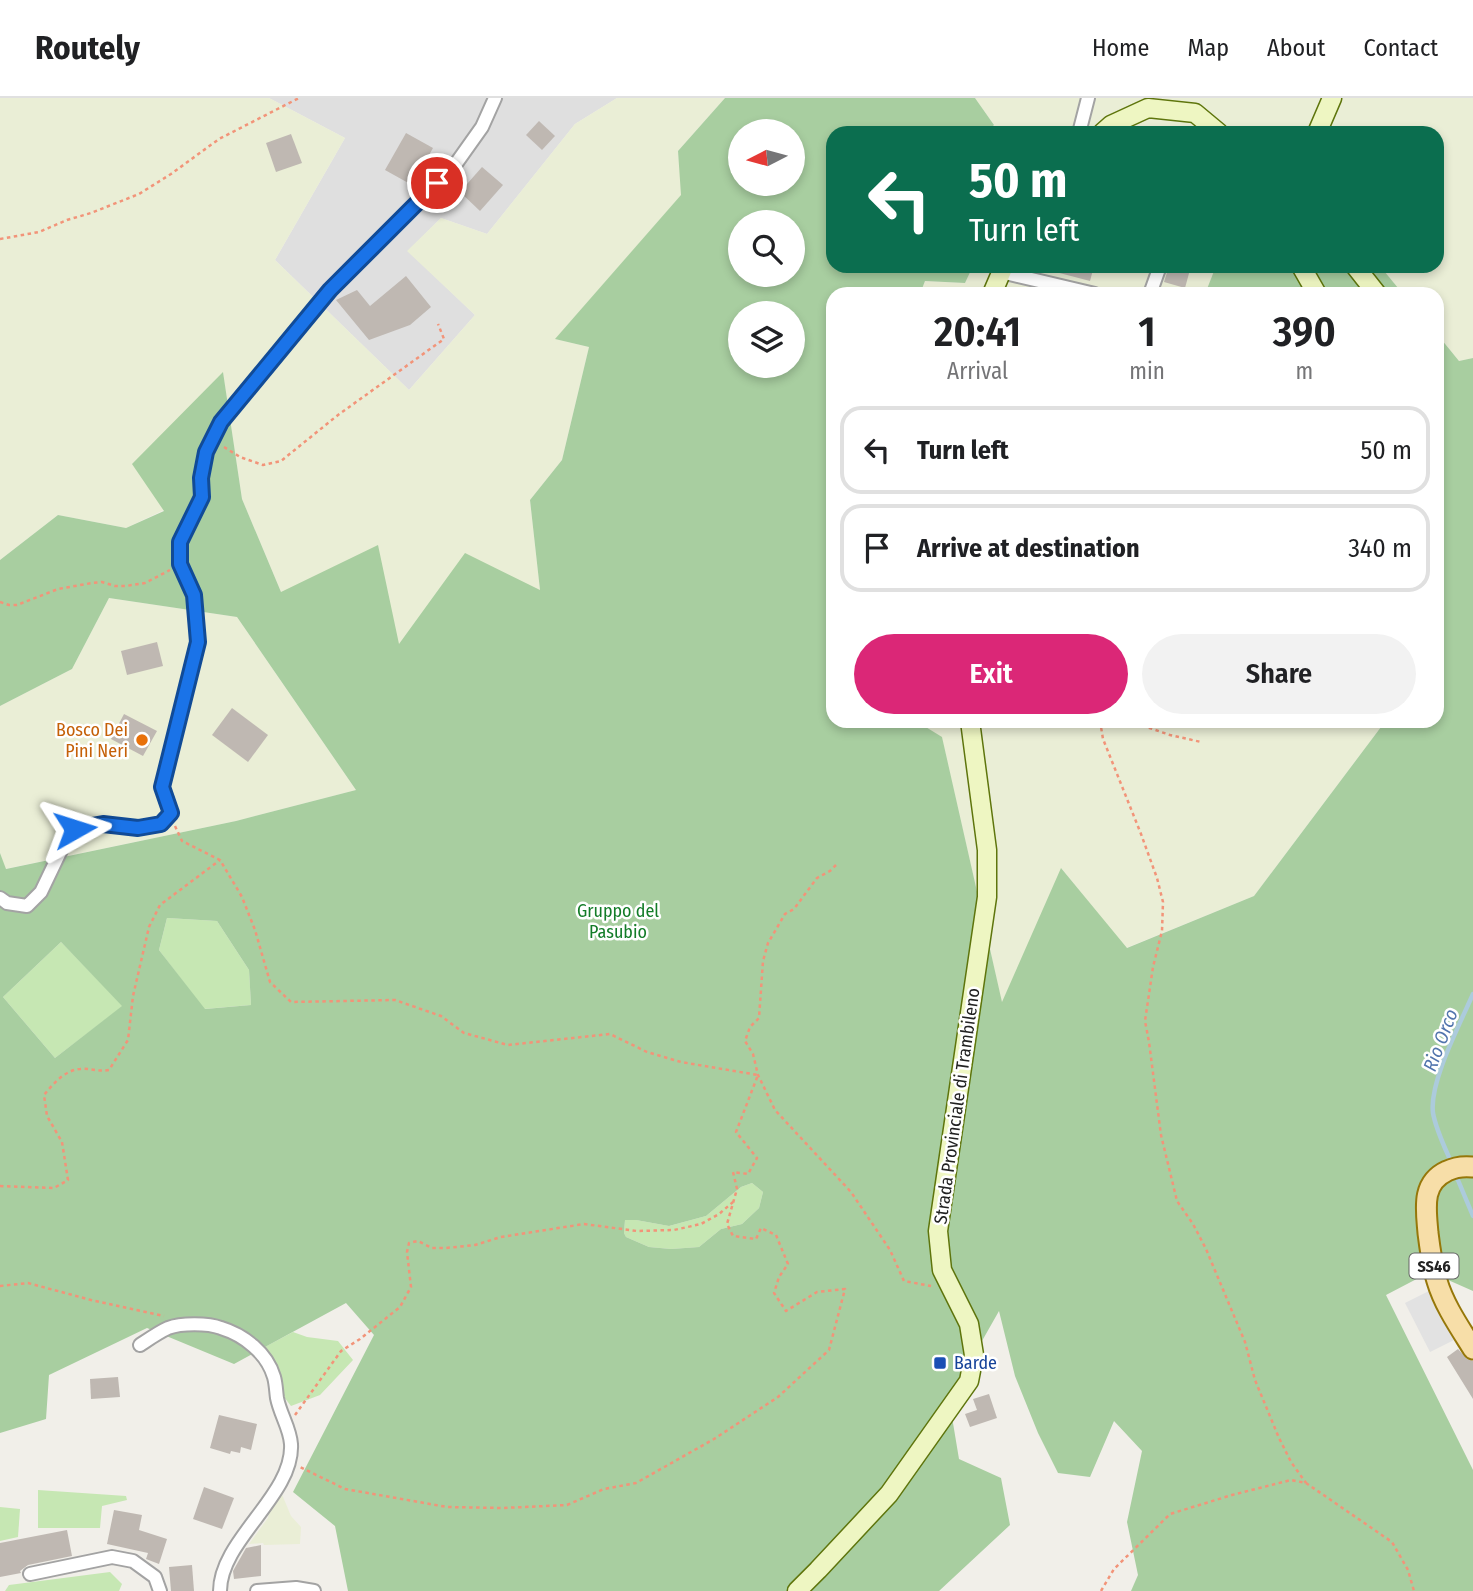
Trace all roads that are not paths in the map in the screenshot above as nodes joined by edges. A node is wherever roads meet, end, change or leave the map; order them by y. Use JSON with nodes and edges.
{"nodes":[{"id":1,"x":495,"y":98,"type":"edge"},
{"id":2,"x":1088,"y":98,"type":"edge"},
{"id":3,"x":1332,"y":98,"type":"edge"},
{"id":4,"x":1081,"y":126,"type":"edge"},
{"id":5,"x":1110,"y":126,"type":"edge"},
{"id":6,"x":1211,"y":126,"type":"edge"},
{"id":7,"x":1320,"y":126,"type":"edge"},
{"id":8,"x":1017,"y":273,"type":"edge"},
{"id":9,"x":1069,"y":287,"type":"edge"},
{"id":10,"x":971,"y":728,"type":"edge"},
{"id":11,"x":0,"y":898,"type":"edge"},
{"id":12,"x":1469,"y":1166,"type":"edge"},
{"id":13,"x":140,"y":1345,"type":"dead end"},
{"id":14,"x":1473,"y":1349,"type":"edge"},
{"id":15,"x":30,"y":1574,"type":"dead end"},
{"id":16,"x":160,"y":1591,"type":"edge"},
{"id":17,"x":220,"y":1591,"type":"edge"},
{"id":18,"x":257,"y":1591,"type":"edge"},
{"id":19,"x":314,"y":1591,"type":"edge"},
{"id":20,"x":797,"y":1591,"type":"edge"}],
"edges":[{"from":1,"to":11,"type":"street"},
{"from":2,"to":4,"type":"street"},
{"from":3,"to":7,"type":"street"},
{"from":5,"to":6,"type":"street"},
{"from":8,"to":9,"type":"street"},
{"from":10,"to":20,"type":"street","name":"Strada Provinciale di Trambileno"},
{"from":12,"to":14,"type":"main road","number":"SS46"},
{"from":13,"to":17,"type":"street"},
{"from":15,"to":16,"type":"street"},
{"from":18,"to":19,"type":"street"}]}
